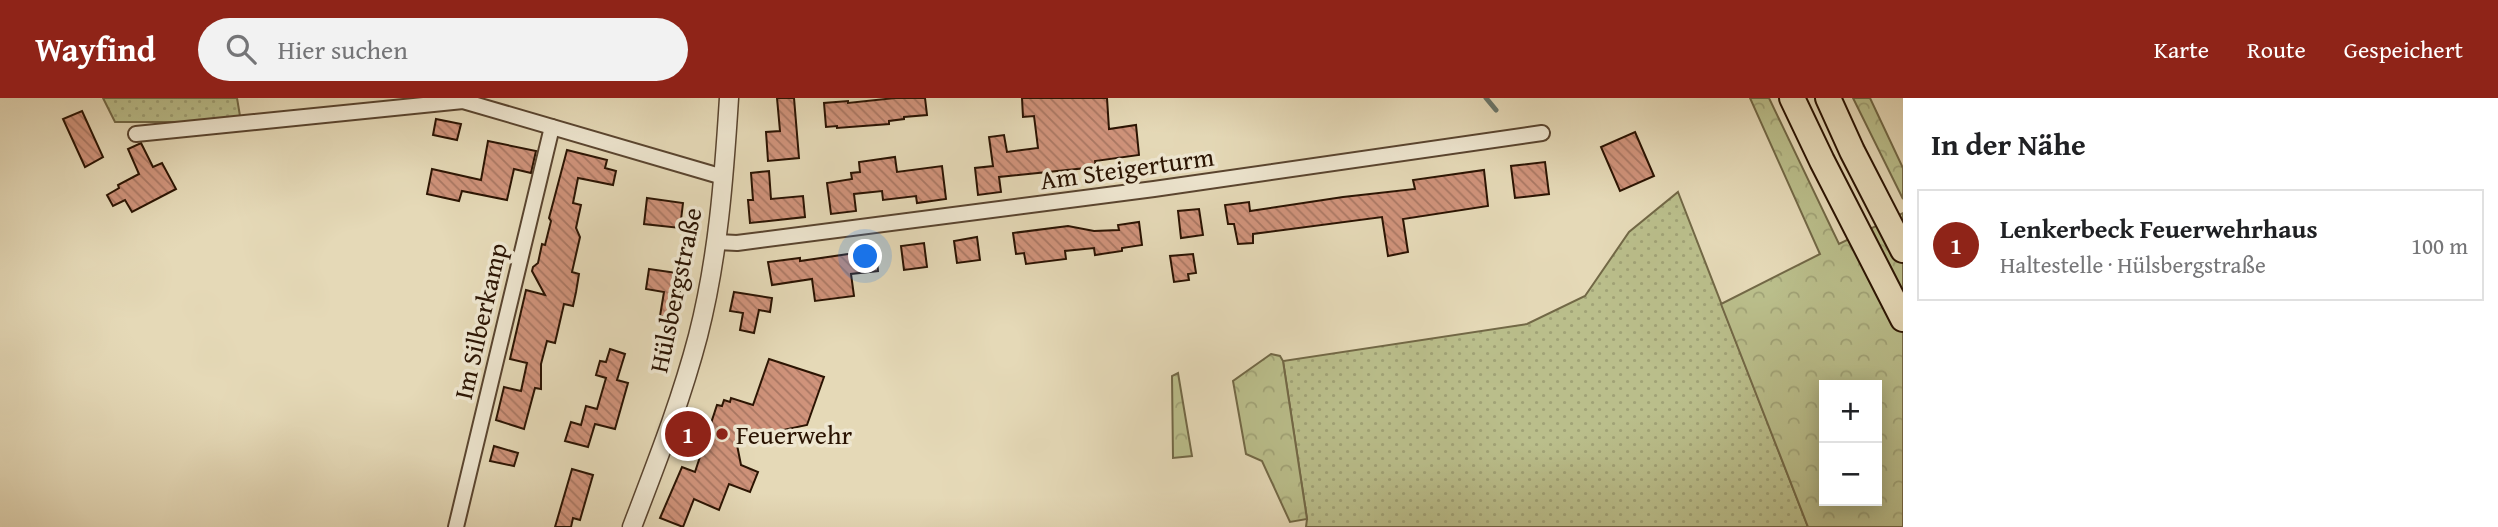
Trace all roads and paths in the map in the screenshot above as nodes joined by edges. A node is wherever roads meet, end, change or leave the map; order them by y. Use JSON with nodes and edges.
{"nodes":[{"id":1,"x":729,"y":98,"type":"edge"},
{"id":2,"x":1792,"y":98,"type":"edge"},
{"id":3,"x":1828,"y":98,"type":"edge"},
{"id":4,"x":552,"y":127,"type":"junction"},
{"id":5,"x":1542,"y":133,"type":"dead end"},
{"id":6,"x":136,"y":134,"type":"dead end"},
{"id":7,"x":723,"y":177,"type":"junction"},
{"id":8,"x":717,"y":242,"type":"junction"},
{"id":9,"x":1903,"y":250,"type":"edge"},
{"id":10,"x":1903,"y":319,"type":"edge"},
{"id":11,"x":456,"y":527,"type":"edge"},
{"id":12,"x":632,"y":527,"type":"edge"}],
"edges":[{"from":1,"to":7,"type":"street","name":"Hülsbergstraße"},
{"from":2,"to":10,"type":"highway"},
{"from":3,"to":9,"type":"highway"},
{"from":4,"to":6,"type":"street"},
{"from":4,"to":7,"type":"street"},
{"from":4,"to":11,"type":"street","name":"Im Silberkamp"},
{"from":5,"to":8,"type":"street","name":"Am Steigerturm"},
{"from":7,"to":8,"type":"street","name":"Hülsbergstraße"},
{"from":8,"to":12,"type":"street","name":"Hülsbergstraße"}]}
